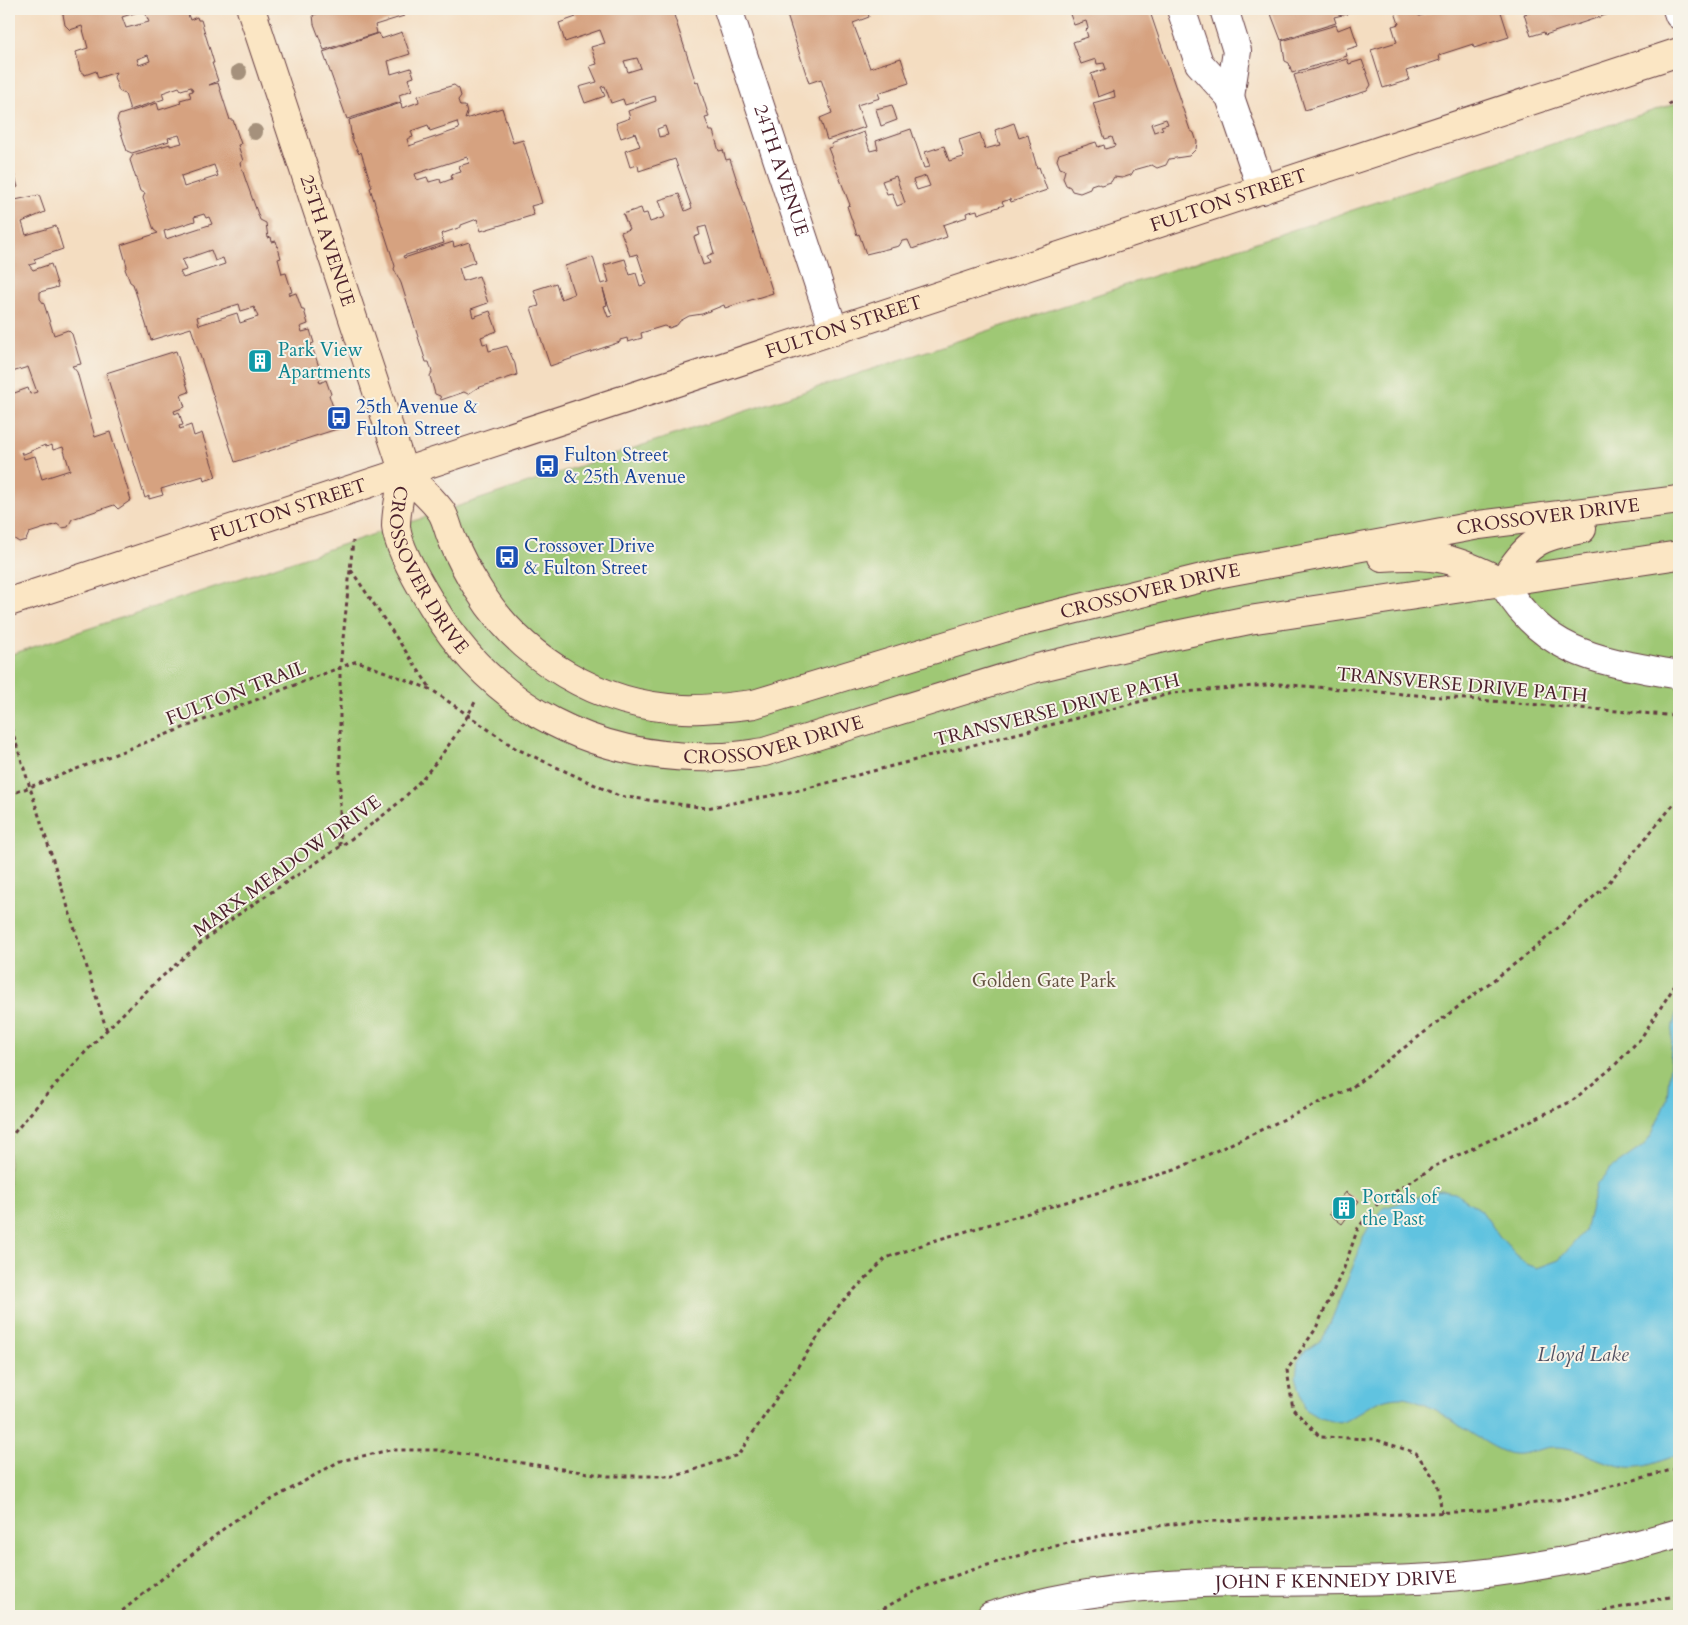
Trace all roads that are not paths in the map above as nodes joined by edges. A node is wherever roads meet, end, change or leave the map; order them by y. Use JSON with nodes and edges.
{"nodes":[{"id":1,"x":250,"y":9,"type":"edge"},
{"id":2,"x":728,"y":9,"type":"edge"},
{"id":3,"x":1181,"y":9,"type":"edge"},
{"id":4,"x":1224,"y":9,"type":"edge"},
{"id":5,"x":1677,"y":9,"type":"edge"},
{"id":6,"x":1679,"y":15,"type":"edge"},
{"id":7,"x":1679,"y":52,"type":"edge"},
{"id":8,"x":1230,"y":97,"type":"junction"},
{"id":9,"x":1262,"y":190,"type":"junction"},
{"id":10,"x":834,"y":331,"type":"junction"},
{"id":11,"x":404,"y":473,"type":"junction"},
{"id":12,"x":1679,"y":501,"type":"edge"},
{"id":13,"x":1679,"y":555,"type":"edge"},
{"id":14,"x":1222,"y":573,"type":"junction"},
{"id":15,"x":1502,"y":582,"type":"junction"},
{"id":16,"x":9,"y":602,"type":"edge"},
{"id":17,"x":1679,"y":675,"type":"edge"},
{"id":18,"x":1679,"y":1533,"type":"edge"},
{"id":19,"x":991,"y":1616,"type":"edge"}],
"edges":[{"from":1,"to":11,"type":"main road","name":"25TH AVENUE"},
{"from":2,"to":10,"type":"street","name":"24TH AVENUE"},
{"from":3,"to":8,"type":"street"},
{"from":4,"to":8,"type":"street"},
{"from":5,"to":6,"type":"street"},
{"from":7,"to":9,"type":"main road","name":"FULTON STREET"},
{"from":8,"to":9,"type":"street"},
{"from":9,"to":10,"type":"main road","name":"FULTON STREET"},
{"from":10,"to":11,"type":"main road","name":"FULTON STREET"},
{"from":11,"to":14,"type":"main road","name":"CROSSOVER DRIVE"},
{"from":11,"to":15,"type":"main road","name":"CROSSOVER DRIVE"},
{"from":11,"to":16,"type":"main road","name":"FULTON STREET"},
{"from":12,"to":14,"type":"main road","name":"CROSSOVER DRIVE"},
{"from":12,"to":15,"type":"main road"},
{"from":13,"to":15,"type":"main road","name":"CROSSOVER DRIVE"},
{"from":14,"to":15,"type":"main road"},
{"from":15,"to":17,"type":"street"},
{"from":18,"to":19,"type":"street","name":"JOHN F KENNEDY DRIVE"}]}
